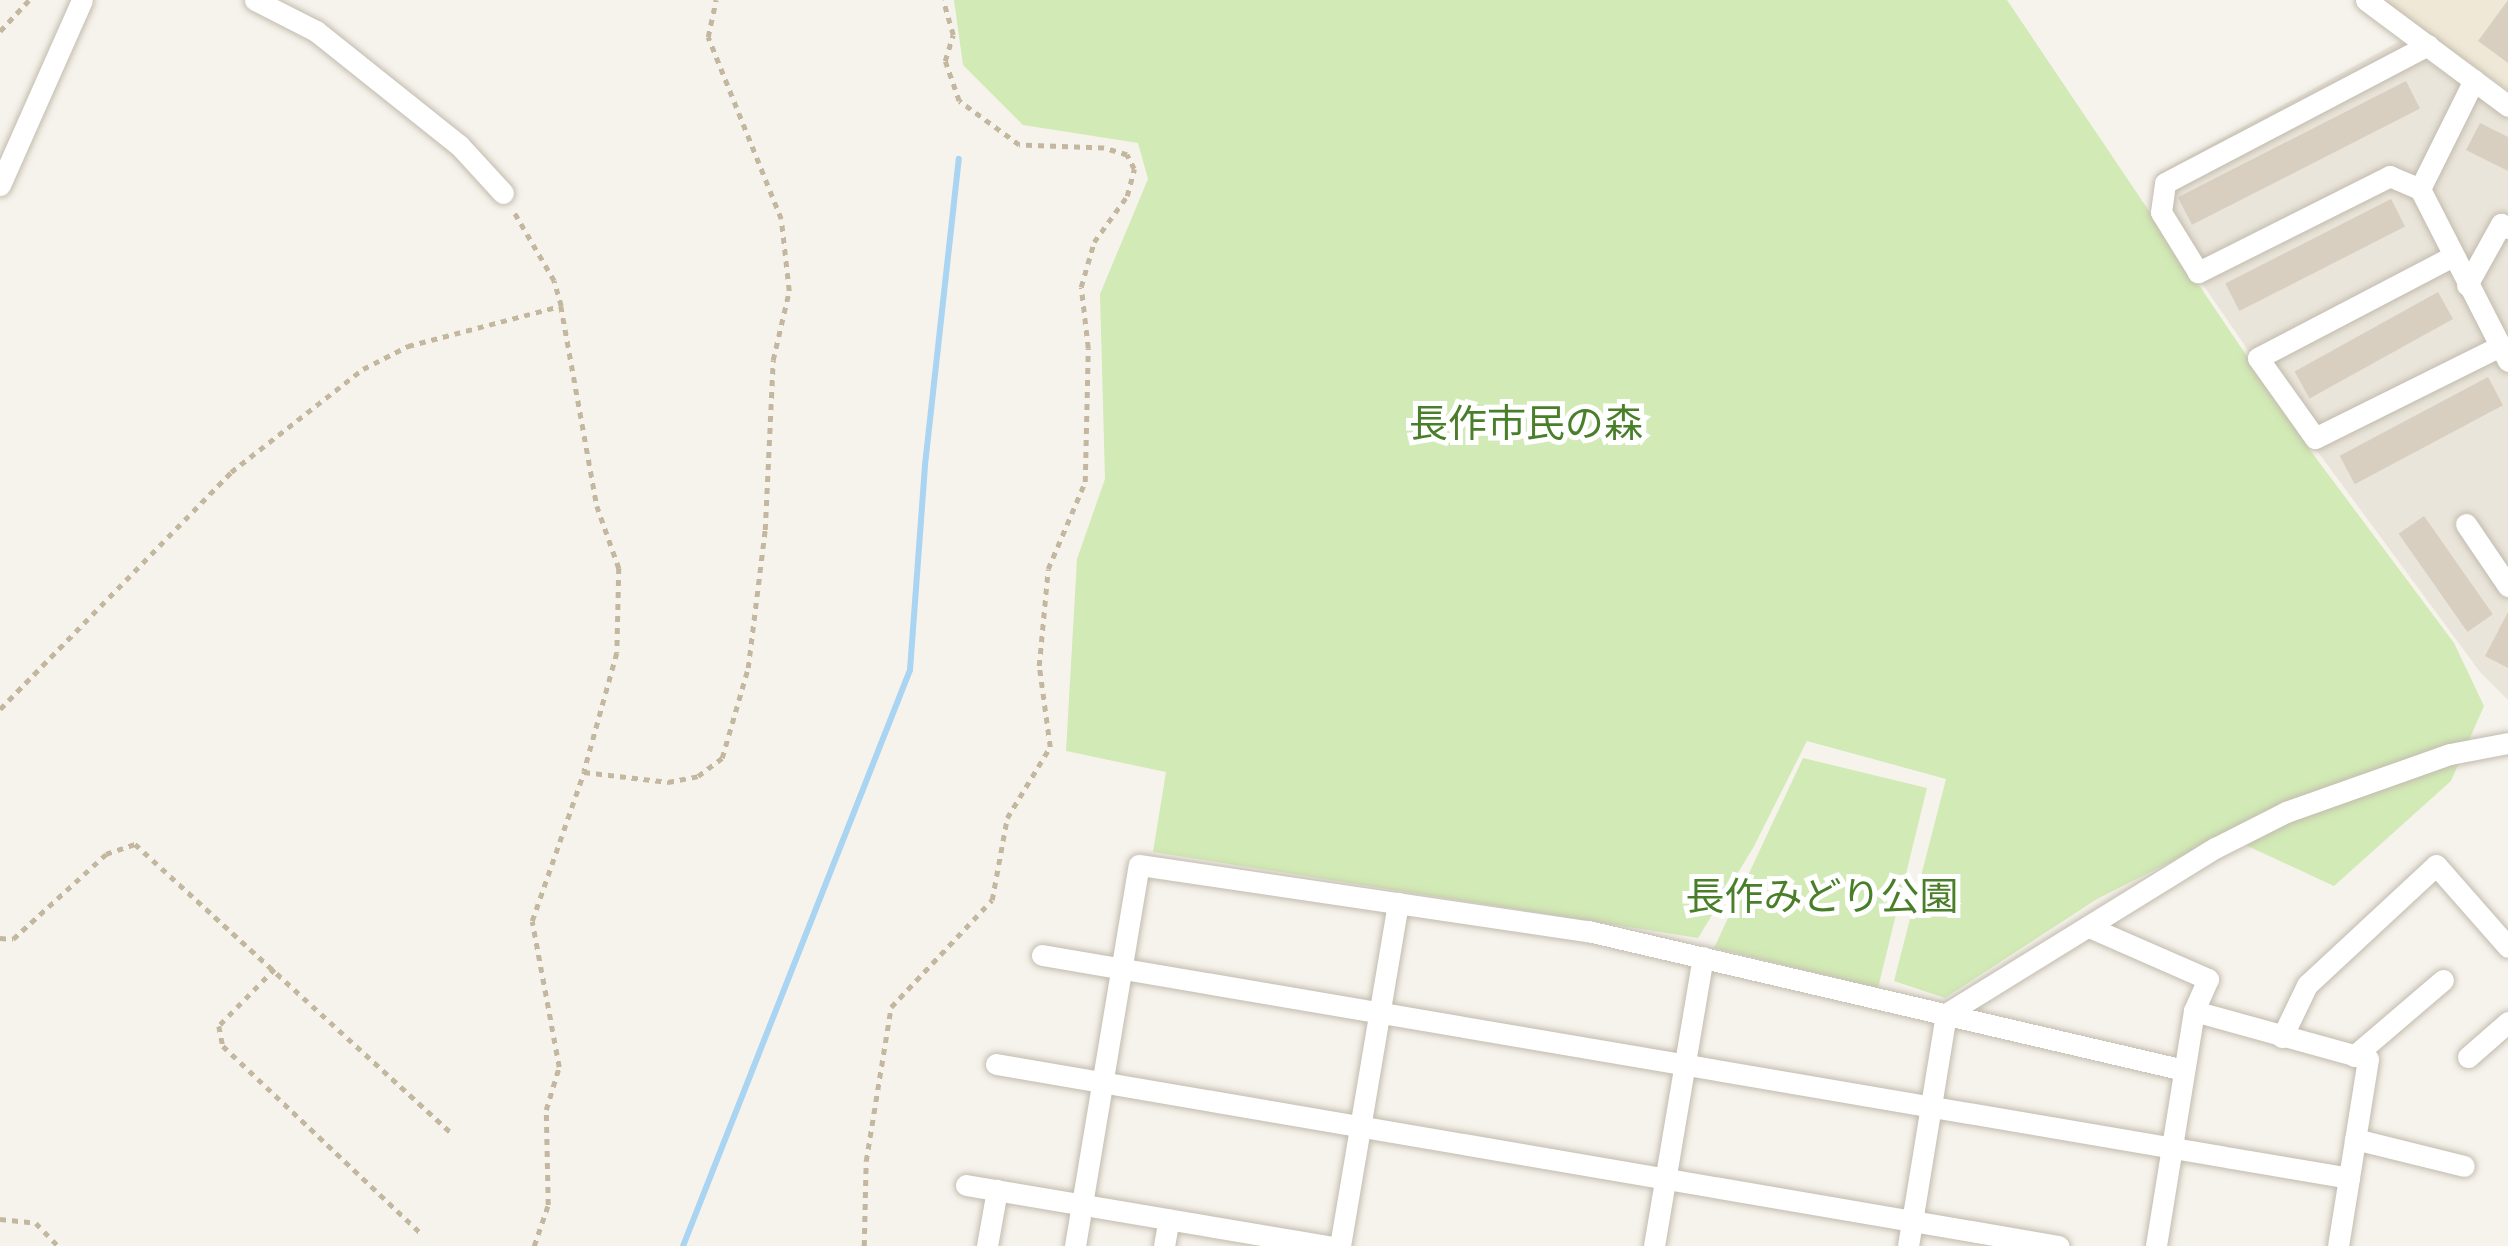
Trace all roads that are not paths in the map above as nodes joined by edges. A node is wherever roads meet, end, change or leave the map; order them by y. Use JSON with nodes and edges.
{"nodes":[{"id":1,"x":82,"y":0,"type":"edge"},
{"id":2,"x":255,"y":0,"type":"edge"},
{"id":3,"x":2366,"y":0,"type":"edge"},
{"id":4,"x":2428,"y":45,"type":"junction"},
{"id":5,"x":2474,"y":80,"type":"junction"},
{"id":6,"x":2508,"y":106,"type":"edge"},
{"id":7,"x":0,"y":185,"type":"edge"},
{"id":8,"x":2420,"y":189,"type":"junction"},
{"id":9,"x":503,"y":194,"type":"road end"},
{"id":10,"x":2508,"y":228,"type":"edge"},
{"id":11,"x":2453,"y":256,"type":"junction"},
{"id":12,"x":2467,"y":284,"type":"junction"},
{"id":13,"x":2504,"y":354,"type":"edge"},
{"id":14,"x":2466,"y":524,"type":"dead end"},
{"id":15,"x":2508,"y":586,"type":"edge"},
{"id":16,"x":2508,"y":743,"type":"edge"},
{"id":17,"x":1398,"y":903,"type":"junction"},
{"id":18,"x":2089,"y":927,"type":"junction"},
{"id":19,"x":2508,"y":947,"type":"edge"},
{"id":20,"x":1042,"y":955,"type":"dead end"},
{"id":21,"x":1703,"y":957,"type":"junction"},
{"id":22,"x":1122,"y":969,"type":"junction"},
{"id":23,"x":2443,"y":980,"type":"dead end"},
{"id":24,"x":2194,"y":1011,"type":"junction"},
{"id":25,"x":1380,"y":1013,"type":"junction"},
{"id":26,"x":1946,"y":1014,"type":"junction"},
{"id":27,"x":2508,"y":1022,"type":"edge"},
{"id":28,"x":2282,"y":1037,"type":"junction"},
{"id":29,"x":2354,"y":1056,"type":"junction"},
{"id":30,"x":2468,"y":1057,"type":"dead end"},
{"id":31,"x":996,"y":1064,"type":"dead end"},
{"id":32,"x":1685,"y":1065,"type":"junction"},
{"id":33,"x":2184,"y":1070,"type":"junction"},
{"id":34,"x":1102,"y":1083,"type":"junction"},
{"id":35,"x":1931,"y":1107,"type":"junction"},
{"id":36,"x":1360,"y":1127,"type":"junction"},
{"id":37,"x":2355,"y":1139,"type":"junction"},
{"id":38,"x":2171,"y":1148,"type":"junction"},
{"id":39,"x":2464,"y":1166,"type":"dead end"},
{"id":40,"x":2349,"y":1178,"type":"junction"},
{"id":41,"x":1666,"y":1179,"type":"junction"},
{"id":42,"x":966,"y":1184,"type":"dead end"},
{"id":43,"x":997,"y":1190,"type":"junction"},
{"id":44,"x":1082,"y":1204,"type":"junction"},
{"id":45,"x":1169,"y":1219,"type":"junction"},
{"id":46,"x":1912,"y":1221,"type":"junction"},
{"id":47,"x":1255,"y":1240,"type":"edge"},
{"id":48,"x":987,"y":1246,"type":"edge"},
{"id":49,"x":1075,"y":1246,"type":"edge"},
{"id":50,"x":1165,"y":1246,"type":"edge"},
{"id":51,"x":1328,"y":1246,"type":"edge"},
{"id":52,"x":1340,"y":1246,"type":"edge"},
{"id":53,"x":1654,"y":1246,"type":"edge"},
{"id":54,"x":1908,"y":1246,"type":"edge"},
{"id":55,"x":2056,"y":1246,"type":"edge"},
{"id":56,"x":2156,"y":1246,"type":"edge"},
{"id":57,"x":2338,"y":1246,"type":"edge"}],
"edges":[{"from":1,"to":7,"type":"street"},
{"from":2,"to":9,"type":"street"},
{"from":3,"to":4,"type":"street"},
{"from":4,"to":5,"type":"street"},
{"from":4,"to":8,"type":"street"},
{"from":5,"to":6,"type":"street"},
{"from":5,"to":8,"type":"street"},
{"from":8,"to":11,"type":"street"},
{"from":10,"to":12,"type":"street"},
{"from":11,"to":12,"type":"street"},
{"from":11,"to":13,"type":"street"},
{"from":12,"to":13,"type":"street"},
{"from":14,"to":15,"type":"street"},
{"from":16,"to":18,"type":"street"},
{"from":17,"to":21,"type":"street"},
{"from":17,"to":22,"type":"street"},
{"from":17,"to":25,"type":"street"},
{"from":18,"to":24,"type":"street"},
{"from":18,"to":26,"type":"street"},
{"from":19,"to":28,"type":"street"},
{"from":20,"to":22,"type":"street"},
{"from":21,"to":26,"type":"street"},
{"from":21,"to":32,"type":"street"},
{"from":22,"to":25,"type":"street"},
{"from":22,"to":34,"type":"street"},
{"from":23,"to":29,"type":"street"},
{"from":24,"to":28,"type":"street"},
{"from":24,"to":33,"type":"street"},
{"from":25,"to":32,"type":"street"},
{"from":25,"to":36,"type":"street"},
{"from":26,"to":33,"type":"street"},
{"from":26,"to":35,"type":"street"},
{"from":27,"to":30,"type":"street"},
{"from":28,"to":29,"type":"street"},
{"from":29,"to":37,"type":"street"},
{"from":31,"to":34,"type":"street"},
{"from":32,"to":35,"type":"street"},
{"from":32,"to":41,"type":"street"},
{"from":33,"to":38,"type":"street"},
{"from":34,"to":36,"type":"street"},
{"from":34,"to":44,"type":"street"},
{"from":35,"to":38,"type":"street"},
{"from":35,"to":46,"type":"street"},
{"from":36,"to":41,"type":"street"},
{"from":36,"to":52,"type":"street"},
{"from":37,"to":39,"type":"street"},
{"from":37,"to":40,"type":"street"},
{"from":38,"to":40,"type":"street"},
{"from":38,"to":56,"type":"street"},
{"from":40,"to":57,"type":"street"},
{"from":41,"to":46,"type":"street"},
{"from":41,"to":53,"type":"street"},
{"from":42,"to":43,"type":"street"},
{"from":43,"to":44,"type":"street"},
{"from":43,"to":48,"type":"street"},
{"from":44,"to":45,"type":"street"},
{"from":44,"to":49,"type":"street"},
{"from":45,"to":47,"type":"street"},
{"from":45,"to":50,"type":"street"},
{"from":46,"to":54,"type":"street"},
{"from":46,"to":55,"type":"street"},
{"from":47,"to":51,"type":"street"}]}
